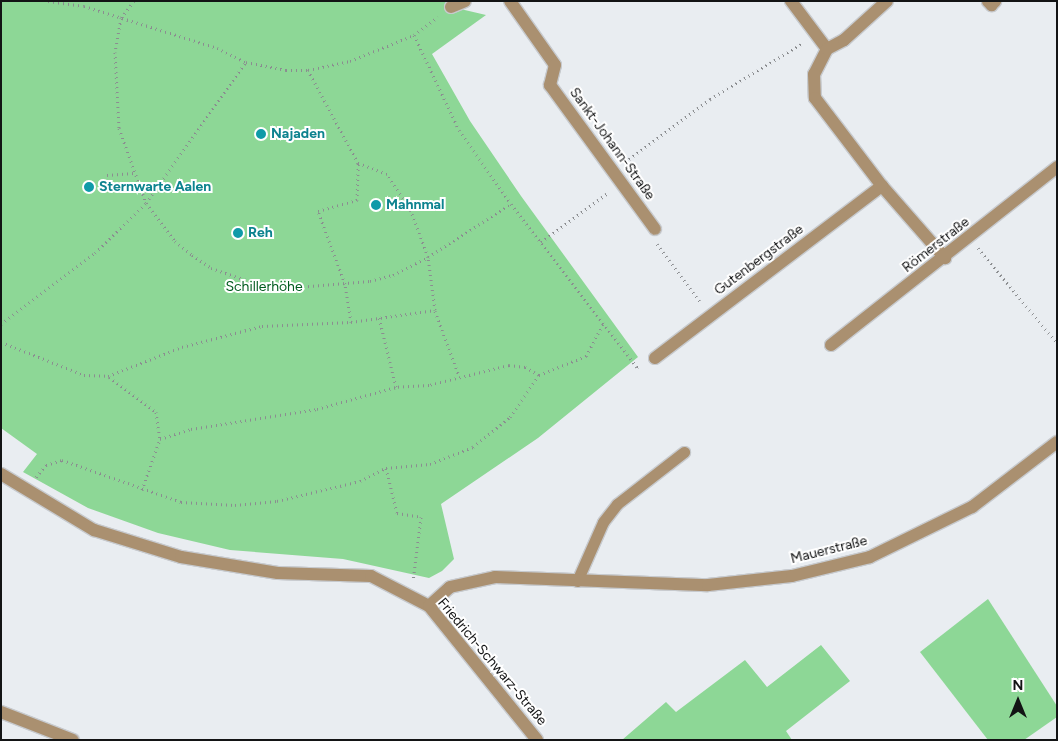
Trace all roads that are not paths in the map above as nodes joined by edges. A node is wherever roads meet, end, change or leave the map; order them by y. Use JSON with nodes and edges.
{"nodes":[{"id":1,"x":465,"y":1,"type":"edge"},
{"id":2,"x":510,"y":1,"type":"edge"},
{"id":3,"x":792,"y":1,"type":"edge"},
{"id":4,"x":887,"y":1,"type":"edge"},
{"id":5,"x":987,"y":1,"type":"edge"},
{"id":6,"x":995,"y":1,"type":"edge"},
{"id":7,"x":451,"y":7,"type":"road end"},
{"id":8,"x":827,"y":49,"type":"junction"},
{"id":9,"x":1057,"y":167,"type":"edge"},
{"id":10,"x":882,"y":186,"type":"junction"},
{"id":11,"x":655,"y":229,"type":"road end"},
{"id":12,"x":946,"y":258,"type":"junction"},
{"id":13,"x":831,"y":345,"type":"dead end"},
{"id":14,"x":655,"y":358,"type":"road end"},
{"id":15,"x":1057,"y":442,"type":"edge"},
{"id":16,"x":684,"y":452,"type":"dead end"},
{"id":17,"x":1,"y":474,"type":"edge"},
{"id":18,"x":577,"y":581,"type":"junction"},
{"id":19,"x":429,"y":606,"type":"junction"},
{"id":20,"x":1,"y":712,"type":"edge"},
{"id":21,"x":72,"y":740,"type":"edge"},
{"id":22,"x":537,"y":740,"type":"edge"}],
"edges":[{"from":1,"to":7,"type":"street"},
{"from":2,"to":11,"type":"street","name":"Sankt-Johann-Straße"},
{"from":3,"to":8,"type":"street"},
{"from":4,"to":8,"type":"street"},
{"from":5,"to":6,"type":"lane"},
{"from":8,"to":10,"type":"street"},
{"from":9,"to":12,"type":"street","name":"Römerstraße"},
{"from":10,"to":12,"type":"street"},
{"from":10,"to":14,"type":"street","name":"Gutenbergstraße"},
{"from":12,"to":13,"type":"street","name":"Römerstraße"},
{"from":15,"to":18,"type":"street","name":"Mauerstraße"},
{"from":16,"to":18,"type":"lane"},
{"from":17,"to":19,"type":"street","name":"Friedrich-Schwarz-Straße"},
{"from":18,"to":19,"type":"street","name":"Mauerstraße"},
{"from":19,"to":22,"type":"street","name":"Friedrich-Schwarz-Straße"},
{"from":20,"to":21,"type":"street"}]}
